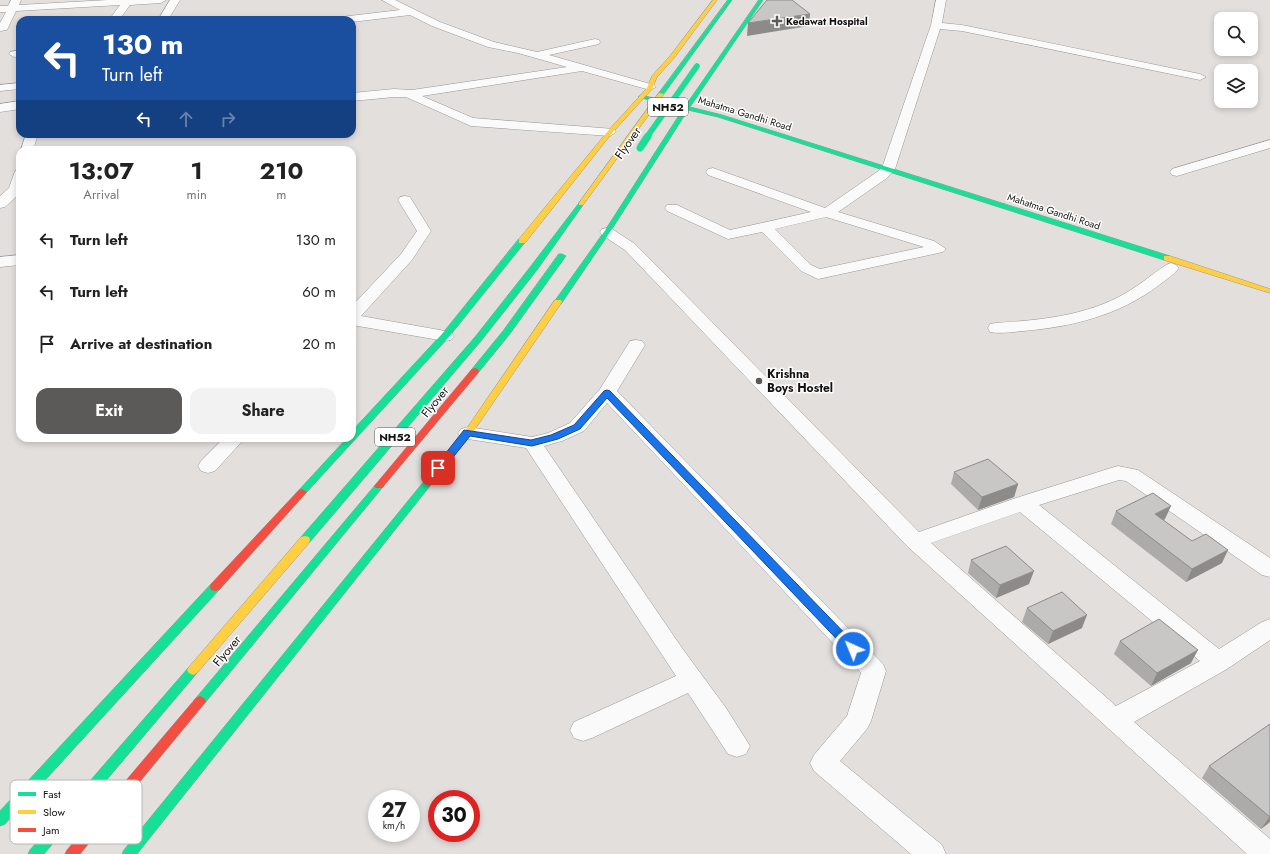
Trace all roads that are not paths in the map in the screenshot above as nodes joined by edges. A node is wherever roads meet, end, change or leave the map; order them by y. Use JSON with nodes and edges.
{"nodes":[{"id":1,"x":161,"y":0,"type":"edge"},
{"id":2,"x":175,"y":0,"type":"edge"},
{"id":3,"x":387,"y":0,"type":"edge"},
{"id":4,"x":715,"y":0,"type":"edge"},
{"id":5,"x":730,"y":0,"type":"edge"},
{"id":6,"x":761,"y":0,"type":"edge"},
{"id":7,"x":941,"y":0,"type":"edge"},
{"id":8,"x":62,"y":2,"type":"edge"},
{"id":9,"x":128,"y":2,"type":"junction"},
{"id":10,"x":14,"y":4,"type":"edge"},
{"id":11,"x":0,"y":9,"type":"edge"},
{"id":12,"x":413,"y":12,"type":"junction"},
{"id":13,"x":53,"y":15,"type":"dead end"},
{"id":14,"x":117,"y":16,"type":"edge"},
{"id":15,"x":165,"y":16,"type":"edge"},
{"id":16,"x":356,"y":18,"type":"edge"},
{"id":17,"x":936,"y":25,"type":"junction"},
{"id":18,"x":0,"y":28,"type":"edge"},
{"id":19,"x":595,"y":42,"type":"dead end"},
{"id":20,"x":535,"y":56,"type":"junction"},
{"id":21,"x":701,"y":60,"type":"dead end"},
{"id":22,"x":582,"y":68,"type":"junction"},
{"id":23,"x":1200,"y":77,"type":"dead end"},
{"id":24,"x":16,"y":86,"type":"edge"},
{"id":25,"x":650,"y":87,"type":"junction"},
{"id":26,"x":0,"y":88,"type":"edge"},
{"id":27,"x":412,"y":94,"type":"junction"},
{"id":28,"x":356,"y":97,"type":"edge"},
{"id":29,"x":641,"y":97,"type":"junction"},
{"id":30,"x":656,"y":100,"type":"junction"},
{"id":31,"x":16,"y":106,"type":"edge"},
{"id":32,"x":0,"y":108,"type":"edge"},
{"id":33,"x":686,"y":108,"type":"junction"},
{"id":34,"x":610,"y":132,"type":"junction"},
{"id":35,"x":1270,"y":144,"type":"edge"},
{"id":36,"x":635,"y":154,"type":"dead end"},
{"id":37,"x":713,"y":172,"type":"dead end"},
{"id":38,"x":885,"y":172,"type":"junction"},
{"id":39,"x":1178,"y":172,"type":"dead end"},
{"id":40,"x":16,"y":187,"type":"edge"},
{"id":41,"x":405,"y":200,"type":"dead end"},
{"id":42,"x":0,"y":204,"type":"edge"},
{"id":43,"x":672,"y":208,"type":"dead end"},
{"id":44,"x":827,"y":213,"type":"junction"},
{"id":45,"x":766,"y":226,"type":"junction"},
{"id":46,"x":606,"y":232,"type":"junction"},
{"id":47,"x":566,"y":250,"type":"dead end"},
{"id":48,"x":16,"y":260,"type":"edge"},
{"id":49,"x":0,"y":262,"type":"edge"},
{"id":50,"x":1170,"y":268,"type":"junction"},
{"id":51,"x":1270,"y":291,"type":"edge"},
{"id":52,"x":1270,"y":300,"type":"edge"},
{"id":53,"x":356,"y":312,"type":"edge"},
{"id":54,"x":356,"y":321,"type":"edge"},
{"id":55,"x":996,"y":328,"type":"dead end"},
{"id":56,"x":445,"y":336,"type":"junction"},
{"id":57,"x":636,"y":345,"type":"dead end"},
{"id":58,"x":607,"y":392,"type":"junction"},
{"id":59,"x":468,"y":432,"type":"junction"},
{"id":60,"x":356,"y":434,"type":"edge"},
{"id":61,"x":231,"y":442,"type":"edge"},
{"id":62,"x":348,"y":442,"type":"edge"},
{"id":63,"x":532,"y":443,"type":"junction"},
{"id":64,"x":208,"y":466,"type":"dead end"},
{"id":65,"x":1023,"y":503,"type":"junction"},
{"id":66,"x":915,"y":541,"type":"junction"},
{"id":67,"x":1270,"y":569,"type":"edge"},
{"id":68,"x":1270,"y":628,"type":"edge"},
{"id":69,"x":1218,"y":662,"type":"junction"},
{"id":70,"x":692,"y":680,"type":"junction"},
{"id":71,"x":1114,"y":720,"type":"junction"},
{"id":72,"x":583,"y":730,"type":"dead end"},
{"id":73,"x":737,"y":746,"type":"dead end"},
{"id":74,"x":37,"y":780,"type":"edge"},
{"id":75,"x":100,"y":780,"type":"edge"},
{"id":76,"x":134,"y":780,"type":"edge"},
{"id":77,"x":10,"y":809,"type":"edge"},
{"id":78,"x":0,"y":820,"type":"edge"},
{"id":79,"x":142,"y":839,"type":"edge"},
{"id":80,"x":45,"y":844,"type":"edge"},
{"id":81,"x":80,"y":844,"type":"edge"},
{"id":82,"x":138,"y":844,"type":"edge"},
{"id":83,"x":1266,"y":848,"type":"edge"},
{"id":84,"x":36,"y":854,"type":"edge"},
{"id":85,"x":72,"y":854,"type":"edge"},
{"id":86,"x":130,"y":854,"type":"edge"},
{"id":87,"x":932,"y":854,"type":"edge"}],
"edges":[{"from":1,"to":9,"type":"street"},
{"from":2,"to":15,"type":"street"},
{"from":3,"to":12,"type":"street"},
{"from":4,"to":25,"type":"main road"},
{"from":5,"to":30,"type":"main road","number":"NH52"},
{"from":6,"to":33,"type":"main road"},
{"from":7,"to":17,"type":"street"},
{"from":8,"to":9,"type":"street"},
{"from":8,"to":10,"type":"street"},
{"from":8,"to":13,"type":"street"},
{"from":9,"to":14,"type":"street"},
{"from":10,"to":11,"type":"street"},
{"from":10,"to":18,"type":"street"},
{"from":12,"to":16,"type":"street"},
{"from":12,"to":20,"type":"street"},
{"from":17,"to":23,"type":"street"},
{"from":17,"to":38,"type":"street"},
{"from":19,"to":20,"type":"street"},
{"from":20,"to":22,"type":"street"},
{"from":21,"to":36,"type":"main road","name":"Flyover","number":"NH52","bridge":true},
{"from":22,"to":25,"type":"street"},
{"from":22,"to":27,"type":"street"},
{"from":24,"to":26,"type":"street"},
{"from":25,"to":29,"type":"main road"},
{"from":27,"to":28,"type":"street"},
{"from":27,"to":34,"type":"street"},
{"from":29,"to":30,"type":"main road","name":"Mahatma Gandhi Road"},
{"from":29,"to":34,"type":"main road"},
{"from":30,"to":33,"type":"main road","name":"Mahatma Gandhi Road"},
{"from":30,"to":75,"type":"main road","number":"NH52"},
{"from":31,"to":32,"type":"street"},
{"from":33,"to":38,"type":"main road","name":"Mahatma Gandhi Road"},
{"from":33,"to":46,"type":"main road"},
{"from":34,"to":56,"type":"main road"},
{"from":35,"to":39,"type":"street"},
{"from":37,"to":44,"type":"street"},
{"from":38,"to":44,"type":"street"},
{"from":38,"to":50,"type":"main road","name":"Mahatma Gandhi Road"},
{"from":38,"to":51,"type":"main road","name":"Mahatma Gandhi Road"},
{"from":40,"to":42,"type":"street"},
{"from":41,"to":53,"type":"street"},
{"from":43,"to":45,"type":"street"},
{"from":44,"to":45,"type":"street"},
{"from":44,"to":45,"type":"street"},
{"from":46,"to":59,"type":"main road"},
{"from":46,"to":66,"type":"street"},
{"from":47,"to":76,"type":"main road","name":"Flyover","number":"NH52"},
{"from":48,"to":49,"type":"street"},
{"from":50,"to":52,"type":"main road","name":"Mahatma Gandhi Road"},
{"from":50,"to":55,"type":"street"},
{"from":54,"to":56,"type":"street"},
{"from":56,"to":60,"type":"main road"},
{"from":57,"to":58,"type":"street"},
{"from":58,"to":63,"type":"street"},
{"from":58,"to":87,"type":"street"},
{"from":59,"to":63,"type":"street"},
{"from":59,"to":79,"type":"main road"},
{"from":61,"to":64,"type":"street"},
{"from":62,"to":74,"type":"main road"},
{"from":63,"to":70,"type":"street"},
{"from":65,"to":66,"type":"street"},
{"from":65,"to":67,"type":"street"},
{"from":65,"to":69,"type":"street"},
{"from":66,"to":71,"type":"street"},
{"from":68,"to":69,"type":"street"},
{"from":69,"to":71,"type":"street"},
{"from":70,"to":72,"type":"street"},
{"from":70,"to":73,"type":"street"},
{"from":71,"to":83,"type":"street"},
{"from":77,"to":78,"type":"main road"},
{"from":80,"to":84,"type":"main road","number":"NH52"},
{"from":81,"to":85,"type":"main road","name":"Flyover","number":"NH52"},
{"from":82,"to":86,"type":"main road"}]}
